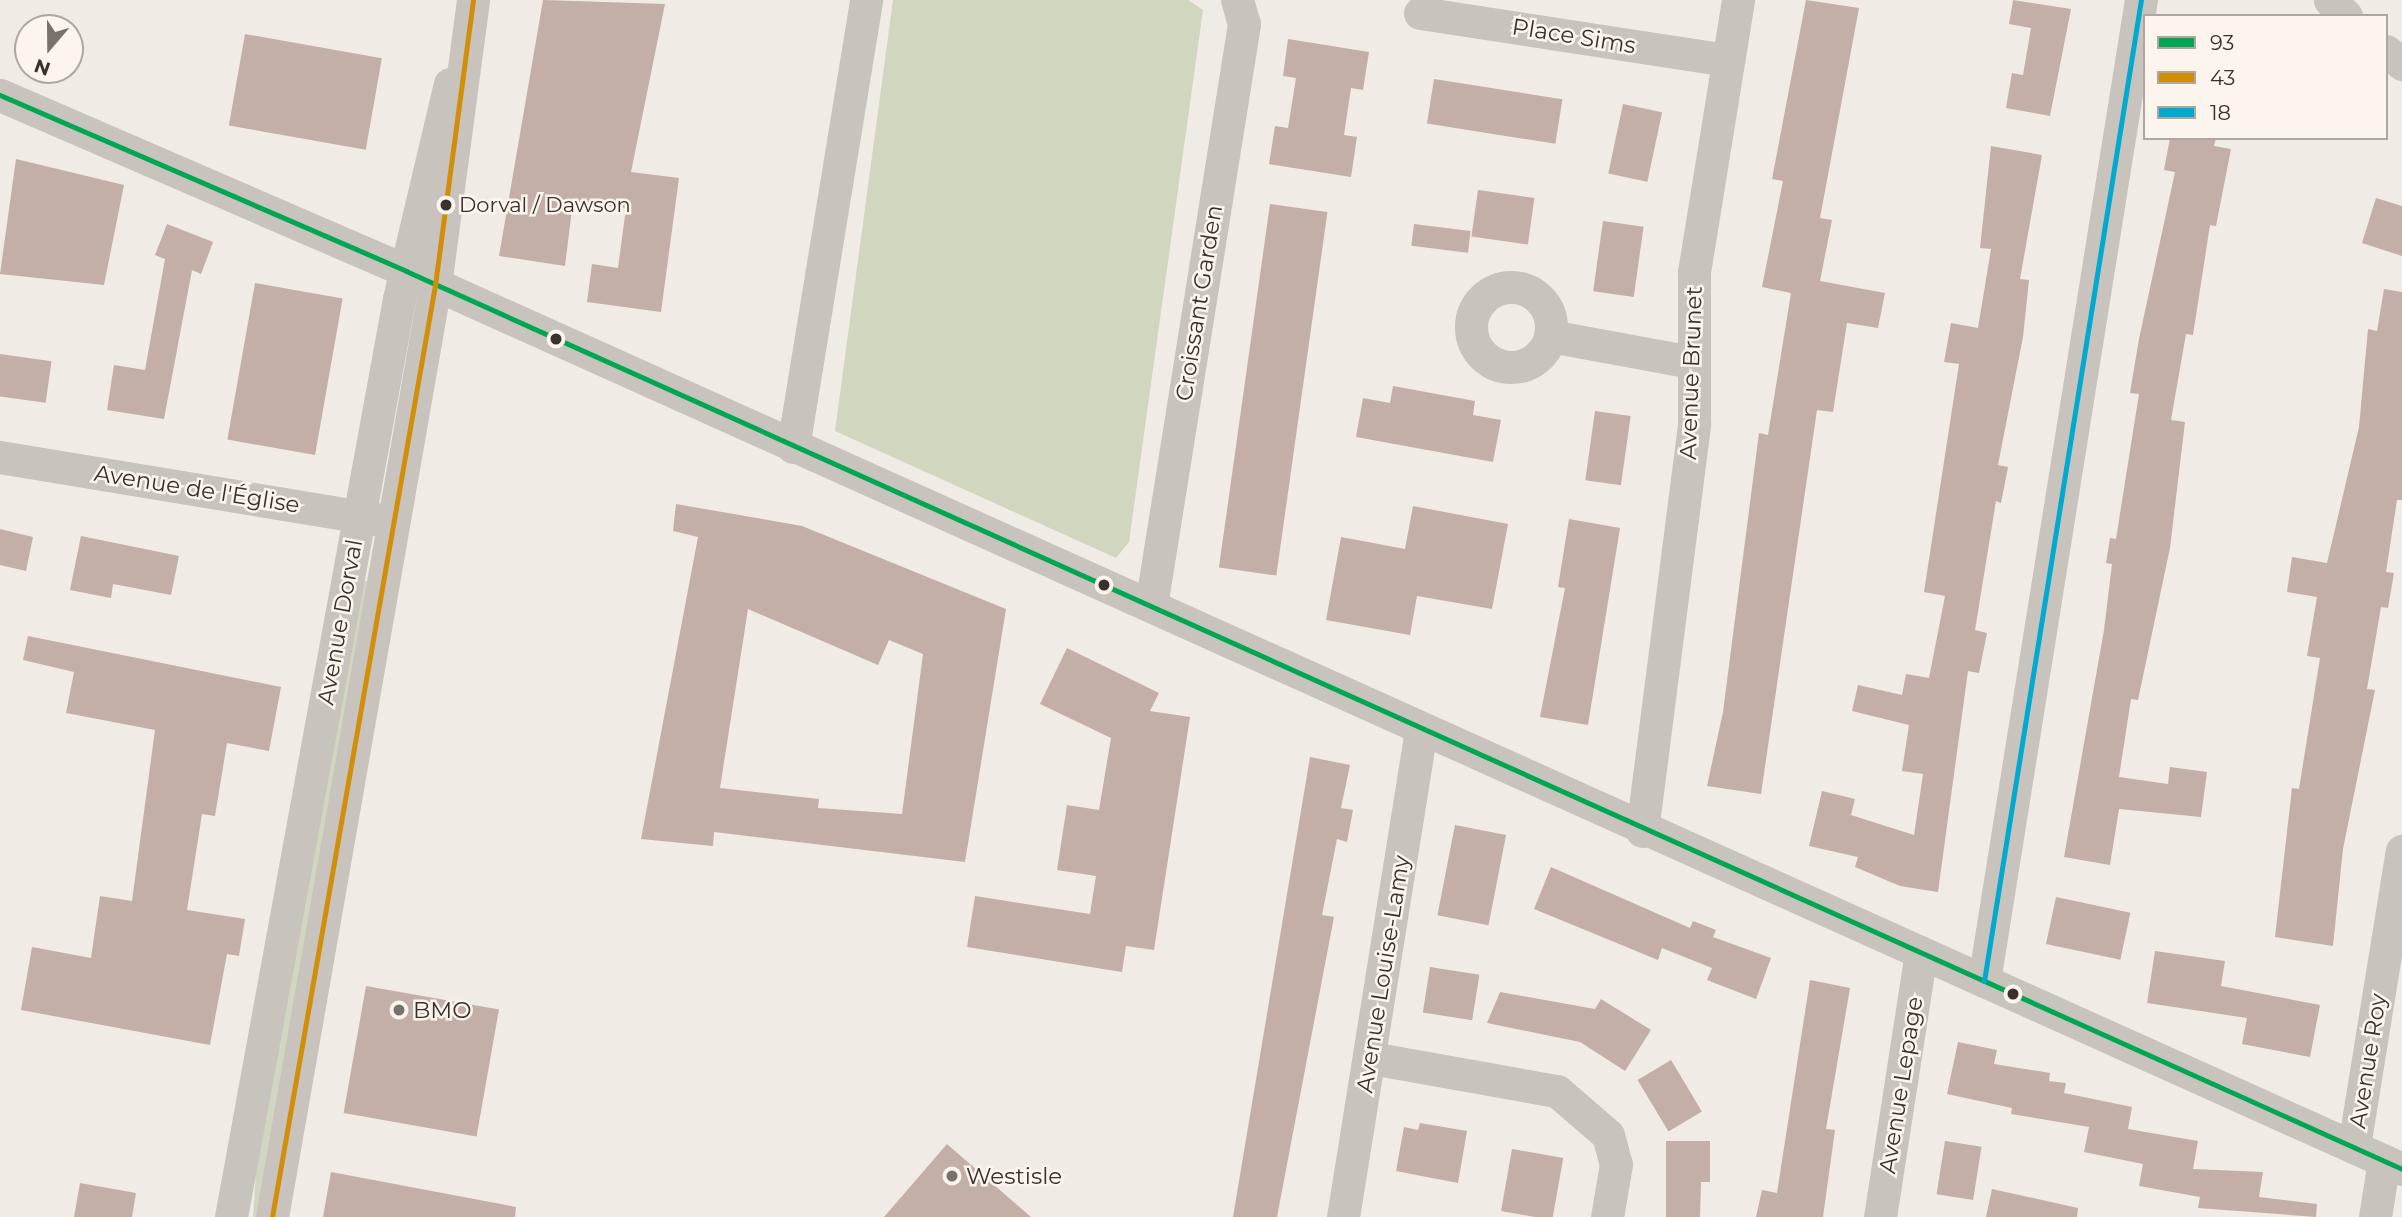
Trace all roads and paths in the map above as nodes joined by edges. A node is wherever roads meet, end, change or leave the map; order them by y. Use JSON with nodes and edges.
{"nodes":[{"id":1,"x":473,"y":0,"type":"edge"},
{"id":2,"x":866,"y":0,"type":"edge"},
{"id":3,"x":1237,"y":0,"type":"edge"},
{"id":4,"x":1738,"y":0,"type":"edge"},
{"id":5,"x":2141,"y":0,"type":"edge"},
{"id":6,"x":2330,"y":0,"type":"edge"},
{"id":7,"x":1420,"y":13,"type":"dead end"},
{"id":8,"x":2344,"y":14,"type":"edge"},
{"id":9,"x":2388,"y":53,"type":"edge"},
{"id":10,"x":1728,"y":60,"type":"junction"},
{"id":11,"x":2402,"y":64,"type":"edge"},
{"id":12,"x":0,"y":95,"type":"edge"},
{"id":13,"x":420,"y":278,"type":"junction"},
{"id":14,"x":1550,"y":336,"type":"dead end"},
{"id":15,"x":1692,"y":362,"type":"junction"},
{"id":16,"x":793,"y":447,"type":"junction"},
{"id":17,"x":0,"y":457,"type":"edge"},
{"id":18,"x":358,"y":516,"type":"junction"},
{"id":19,"x":393,"y":522,"type":"junction"},
{"id":20,"x":1151,"y":606,"type":"junction"},
{"id":21,"x":1421,"y":730,"type":"junction"},
{"id":22,"x":1642,"y":831,"type":"junction"},
{"id":23,"x":2402,"y":851,"type":"edge"},
{"id":24,"x":1921,"y":954,"type":"junction"},
{"id":25,"x":1984,"y":981,"type":"junction"},
{"id":26,"x":1371,"y":1058,"type":"junction"},
{"id":27,"x":2354,"y":1146,"type":"junction"},
{"id":28,"x":2393,"y":1165,"type":"edge"},
{"id":29,"x":231,"y":1217,"type":"edge"},
{"id":30,"x":272,"y":1217,"type":"edge"},
{"id":31,"x":1343,"y":1217,"type":"edge"},
{"id":32,"x":1607,"y":1217,"type":"edge"},
{"id":33,"x":1880,"y":1217,"type":"edge"},
{"id":34,"x":2375,"y":1217,"type":"edge"}],
"edges":[{"from":1,"to":13,"type":"street","name":"Avenue Dorval"},
{"from":2,"to":16,"type":"street"},
{"from":3,"to":20,"type":"street","name":"Croissant Garden"},
{"from":4,"to":10,"type":"street","name":"Avenue Brunet"},
{"from":5,"to":25,"type":"street"},
{"from":6,"to":8,"type":"street"},
{"from":7,"to":10,"type":"street","name":"Place Sims"},
{"from":9,"to":11,"type":"street"},
{"from":10,"to":15,"type":"street","name":"Avenue Brunet"},
{"from":12,"to":13,"type":"street"},
{"from":13,"to":16,"type":"street"},
{"from":13,"to":18,"type":"street","name":"Avenue Dorval"},
{"from":13,"to":19,"type":"street","name":"Avenue Dorval"},
{"from":14,"to":15,"type":"street"},
{"from":15,"to":22,"type":"street","name":"Avenue Brunet"},
{"from":16,"to":20,"type":"street"},
{"from":17,"to":18,"type":"street","name":"Avenue de l'Église"},
{"from":18,"to":19,"type":"street","name":"Avenue de l'Église"},
{"from":18,"to":29,"type":"street","name":"Avenue Dorval"},
{"from":19,"to":30,"type":"street","name":"Avenue Dorval"},
{"from":20,"to":21,"type":"street"},
{"from":21,"to":22,"type":"street"},
{"from":21,"to":26,"type":"street","name":"Avenue Louise-Lamy"},
{"from":22,"to":24,"type":"street"},
{"from":23,"to":27,"type":"street","name":"Avenue Roy"},
{"from":24,"to":25,"type":"street"},
{"from":24,"to":33,"type":"street","name":"Avenue Lepage"},
{"from":25,"to":27,"type":"street"},
{"from":26,"to":31,"type":"street","name":"Avenue Louise-Lamy"},
{"from":26,"to":32,"type":"street"},
{"from":27,"to":28,"type":"street"},
{"from":28,"to":34,"type":"street","name":"Avenue Roy"}]}
